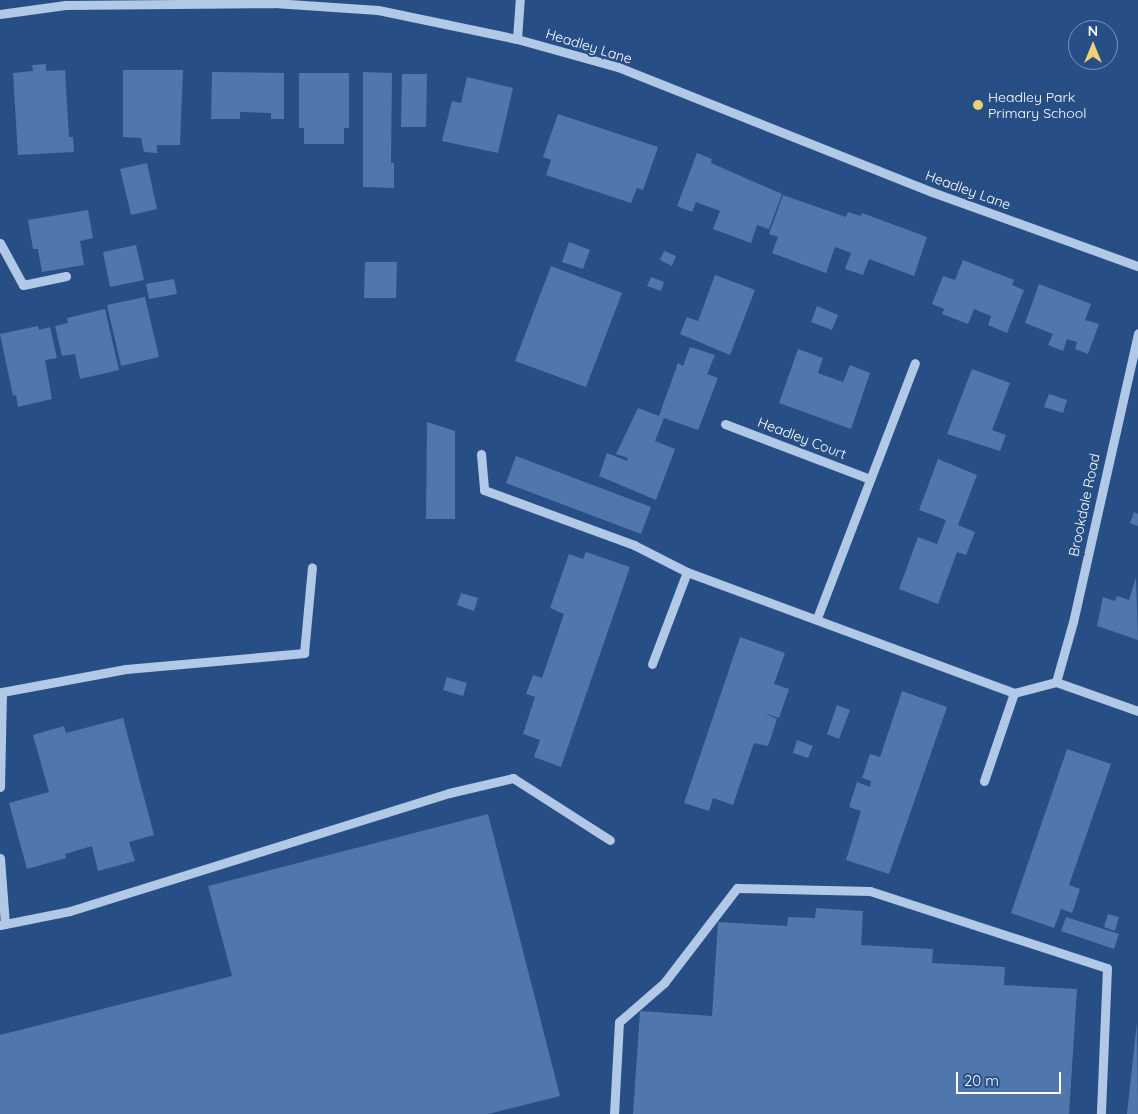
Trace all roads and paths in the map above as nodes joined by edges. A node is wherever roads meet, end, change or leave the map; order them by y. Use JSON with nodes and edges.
{"nodes":[{"id":1,"x":520,"y":0,"type":"edge"},
{"id":2,"x":274,"y":2,"type":"edge"},
{"id":3,"x":65,"y":3,"type":"edge"},
{"id":4,"x":0,"y":14,"type":"edge"},
{"id":5,"x":517,"y":39,"type":"junction"},
{"id":6,"x":0,"y":243,"type":"edge"},
{"id":7,"x":1138,"y":266,"type":"edge"},
{"id":8,"x":66,"y":276,"type":"dead end"},
{"id":9,"x":1138,"y":333,"type":"edge"},
{"id":10,"x":915,"y":363,"type":"dead end"},
{"id":11,"x":725,"y":424,"type":"dead end"},
{"id":12,"x":481,"y":454,"type":"dead end"},
{"id":13,"x":870,"y":479,"type":"junction"},
{"id":14,"x":312,"y":567,"type":"dead end"},
{"id":15,"x":687,"y":572,"type":"junction"},
{"id":16,"x":817,"y":618,"type":"junction"},
{"id":17,"x":652,"y":664,"type":"dead end"},
{"id":18,"x":1056,"y":682,"type":"junction"},
{"id":19,"x":1014,"y":693,"type":"junction"},
{"id":20,"x":1138,"y":711,"type":"edge"},
{"id":21,"x":984,"y":781,"type":"dead end"},
{"id":22,"x":0,"y":787,"type":"edge"},
{"id":23,"x":610,"y":840,"type":"dead end"},
{"id":24,"x":0,"y":858,"type":"edge"},
{"id":25,"x":3,"y":924,"type":"edge"},
{"id":26,"x":614,"y":1114,"type":"edge"},
{"id":27,"x":1101,"y":1114,"type":"edge"}],
"edges":[{"from":1,"to":5,"type":"street"},
{"from":2,"to":3,"type":"street","name":"Headley Lane"},
{"from":2,"to":5,"type":"street","name":"Headley Lane"},
{"from":3,"to":4,"type":"street","name":"Headley Lane"},
{"from":5,"to":7,"type":"street","name":"Headley Lane"},
{"from":6,"to":8,"type":"street"},
{"from":9,"to":18,"type":"street","name":"Brookdale Road"},
{"from":10,"to":13,"type":"street"},
{"from":11,"to":13,"type":"street","name":"Headley Court"},
{"from":12,"to":15,"type":"street"},
{"from":13,"to":16,"type":"street"},
{"from":14,"to":22,"type":"street"},
{"from":15,"to":16,"type":"street"},
{"from":15,"to":17,"type":"street"},
{"from":16,"to":19,"type":"street"},
{"from":18,"to":19,"type":"street"},
{"from":18,"to":20,"type":"street"},
{"from":19,"to":21,"type":"street"},
{"from":23,"to":25,"type":"street"},
{"from":24,"to":25,"type":"street"},
{"from":26,"to":27,"type":"street"}]}
